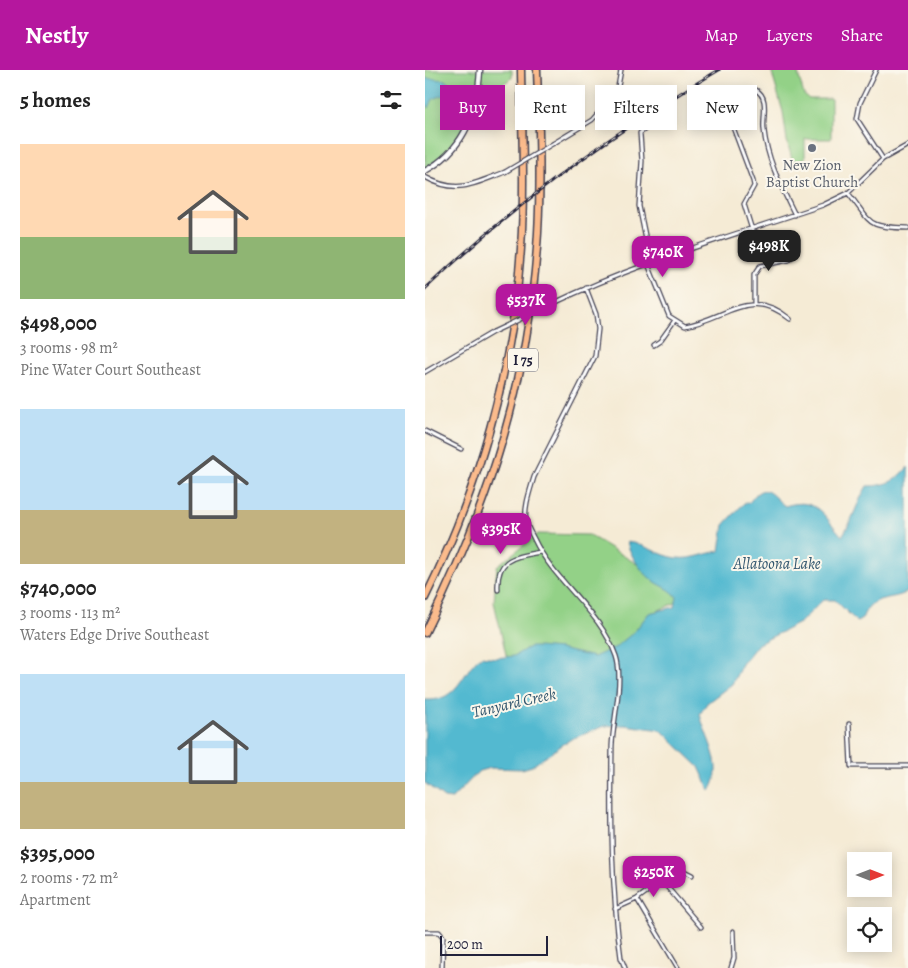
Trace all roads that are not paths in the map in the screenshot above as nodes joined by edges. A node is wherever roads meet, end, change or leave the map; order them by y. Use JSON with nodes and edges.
{"nodes":[{"id":1,"x":481,"y":70,"type":"edge"},
{"id":2,"x":521,"y":70,"type":"edge"},
{"id":3,"x":537,"y":70,"type":"edge"},
{"id":4,"x":621,"y":70,"type":"edge"},
{"id":5,"x":876,"y":70,"type":"edge"},
{"id":6,"x":643,"y":130,"type":"edge"},
{"id":7,"x":908,"y":145,"type":"edge"},
{"id":8,"x":883,"y":160,"type":"junction"},
{"id":9,"x":425,"y":171,"type":"edge"},
{"id":10,"x":425,"y":177,"type":"edge"},
{"id":11,"x":848,"y":193,"type":"junction"},
{"id":12,"x":795,"y":215,"type":"junction"},
{"id":13,"x":908,"y":228,"type":"edge"},
{"id":14,"x":751,"y":230,"type":"junction"},
{"id":15,"x":794,"y":254,"type":"dead end"},
{"id":16,"x":648,"y":264,"type":"junction"},
{"id":17,"x":586,"y":288,"type":"junction"},
{"id":18,"x":754,"y":304,"type":"junction"},
{"id":19,"x":791,"y":319,"type":"dead end"},
{"id":20,"x":675,"y":320,"type":"junction"},
{"id":21,"x":654,"y":344,"type":"dead end"},
{"id":22,"x":425,"y":372,"type":"edge"},
{"id":23,"x":425,"y":431,"type":"edge"},
{"id":24,"x":461,"y":450,"type":"dead end"},
{"id":25,"x":541,"y":552,"type":"junction"},
{"id":26,"x":498,"y":590,"type":"dead end"},
{"id":27,"x":425,"y":598,"type":"edge"},
{"id":28,"x":425,"y":633,"type":"edge"},
{"id":29,"x":849,"y":724,"type":"dead end"},
{"id":30,"x":908,"y":766,"type":"edge"},
{"id":31,"x":692,"y":875,"type":"dead end"},
{"id":32,"x":662,"y":881,"type":"junction"},
{"id":33,"x":637,"y":899,"type":"junction"},
{"id":34,"x":615,"y":909,"type":"junction"},
{"id":35,"x":701,"y":927,"type":"dead end"},
{"id":36,"x":425,"y":932,"type":"edge"},
{"id":37,"x":733,"y":932,"type":"dead end"},
{"id":38,"x":442,"y":968,"type":"edge"},
{"id":39,"x":625,"y":968,"type":"edge"},
{"id":40,"x":678,"y":968,"type":"edge"},
{"id":41,"x":731,"y":968,"type":"edge"}],
"edges":[{"from":1,"to":9,"type":"street"},
{"from":2,"to":27,"type":"highway","number":"I 75"},
{"from":3,"to":28,"type":"highway","number":"I 75"},
{"from":4,"to":10,"type":"street","bridge":true},
{"from":5,"to":8,"type":"street"},
{"from":6,"to":16,"type":"street"},
{"from":7,"to":8,"type":"street"},
{"from":8,"to":11,"type":"street"},
{"from":11,"to":12,"type":"street"},
{"from":11,"to":13,"type":"street"},
{"from":12,"to":14,"type":"street"},
{"from":12,"to":14,"type":"street"},
{"from":14,"to":16,"type":"street"},
{"from":15,"to":18,"type":"street"},
{"from":16,"to":17,"type":"street"},
{"from":16,"to":20,"type":"street"},
{"from":17,"to":22,"type":"street","bridge":true},
{"from":17,"to":25,"type":"street"},
{"from":18,"to":19,"type":"street"},
{"from":18,"to":20,"type":"street"},
{"from":20,"to":21,"type":"street"},
{"from":23,"to":24,"type":"street"},
{"from":25,"to":26,"type":"street"},
{"from":25,"to":34,"type":"street"},
{"from":29,"to":30,"type":"street"},
{"from":31,"to":32,"type":"street"},
{"from":32,"to":33,"type":"street"},
{"from":32,"to":35,"type":"street"},
{"from":33,"to":34,"type":"street"},
{"from":33,"to":40,"type":"street"},
{"from":34,"to":39,"type":"street"},
{"from":36,"to":38,"type":"street"},
{"from":37,"to":41,"type":"street"}]}
